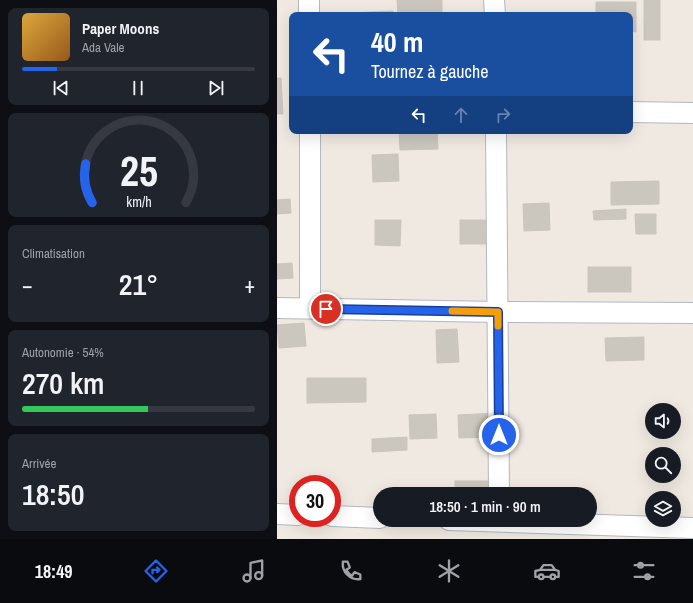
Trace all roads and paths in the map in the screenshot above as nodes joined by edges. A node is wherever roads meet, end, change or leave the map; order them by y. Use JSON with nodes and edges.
{"nodes":[{"id":1,"x":309,"y":0,"type":"edge"},
{"id":2,"x":495,"y":0,"type":"edge"},
{"id":3,"x":309,"y":12,"type":"edge"},
{"id":4,"x":495,"y":12,"type":"edge"},
{"id":5,"x":633,"y":112,"type":"edge"},
{"id":6,"x":693,"y":112,"type":"edge"},
{"id":7,"x":310,"y":134,"type":"edge"},
{"id":8,"x":496,"y":134,"type":"edge"},
{"id":9,"x":277,"y":308,"type":"edge"},
{"id":10,"x":310,"y":308,"type":"junction"},
{"id":11,"x":498,"y":312,"type":"junction"},
{"id":12,"x":693,"y":314,"type":"edge"},
{"id":13,"x":499,"y":487,"type":"edge"},
{"id":14,"x":277,"y":514,"type":"edge"},
{"id":15,"x":289,"y":515,"type":"edge"},
{"id":16,"x":341,"y":516,"type":"edge"},
{"id":17,"x":373,"y":518,"type":"edge"},
{"id":18,"x":499,"y":527,"type":"edge"},
{"id":19,"x":693,"y":528,"type":"edge"}],
"edges":[{"from":1,"to":3,"type":"street"},
{"from":2,"to":4,"type":"street"},
{"from":5,"to":6,"type":"street"},
{"from":7,"to":10,"type":"street"},
{"from":8,"to":11,"type":"street"},
{"from":9,"to":10,"type":"street"},
{"from":10,"to":11,"type":"street"},
{"from":11,"to":12,"type":"street"},
{"from":11,"to":13,"type":"street"},
{"from":14,"to":15,"type":"street"},
{"from":16,"to":17,"type":"street"},
{"from":18,"to":19,"type":"street"}]}
